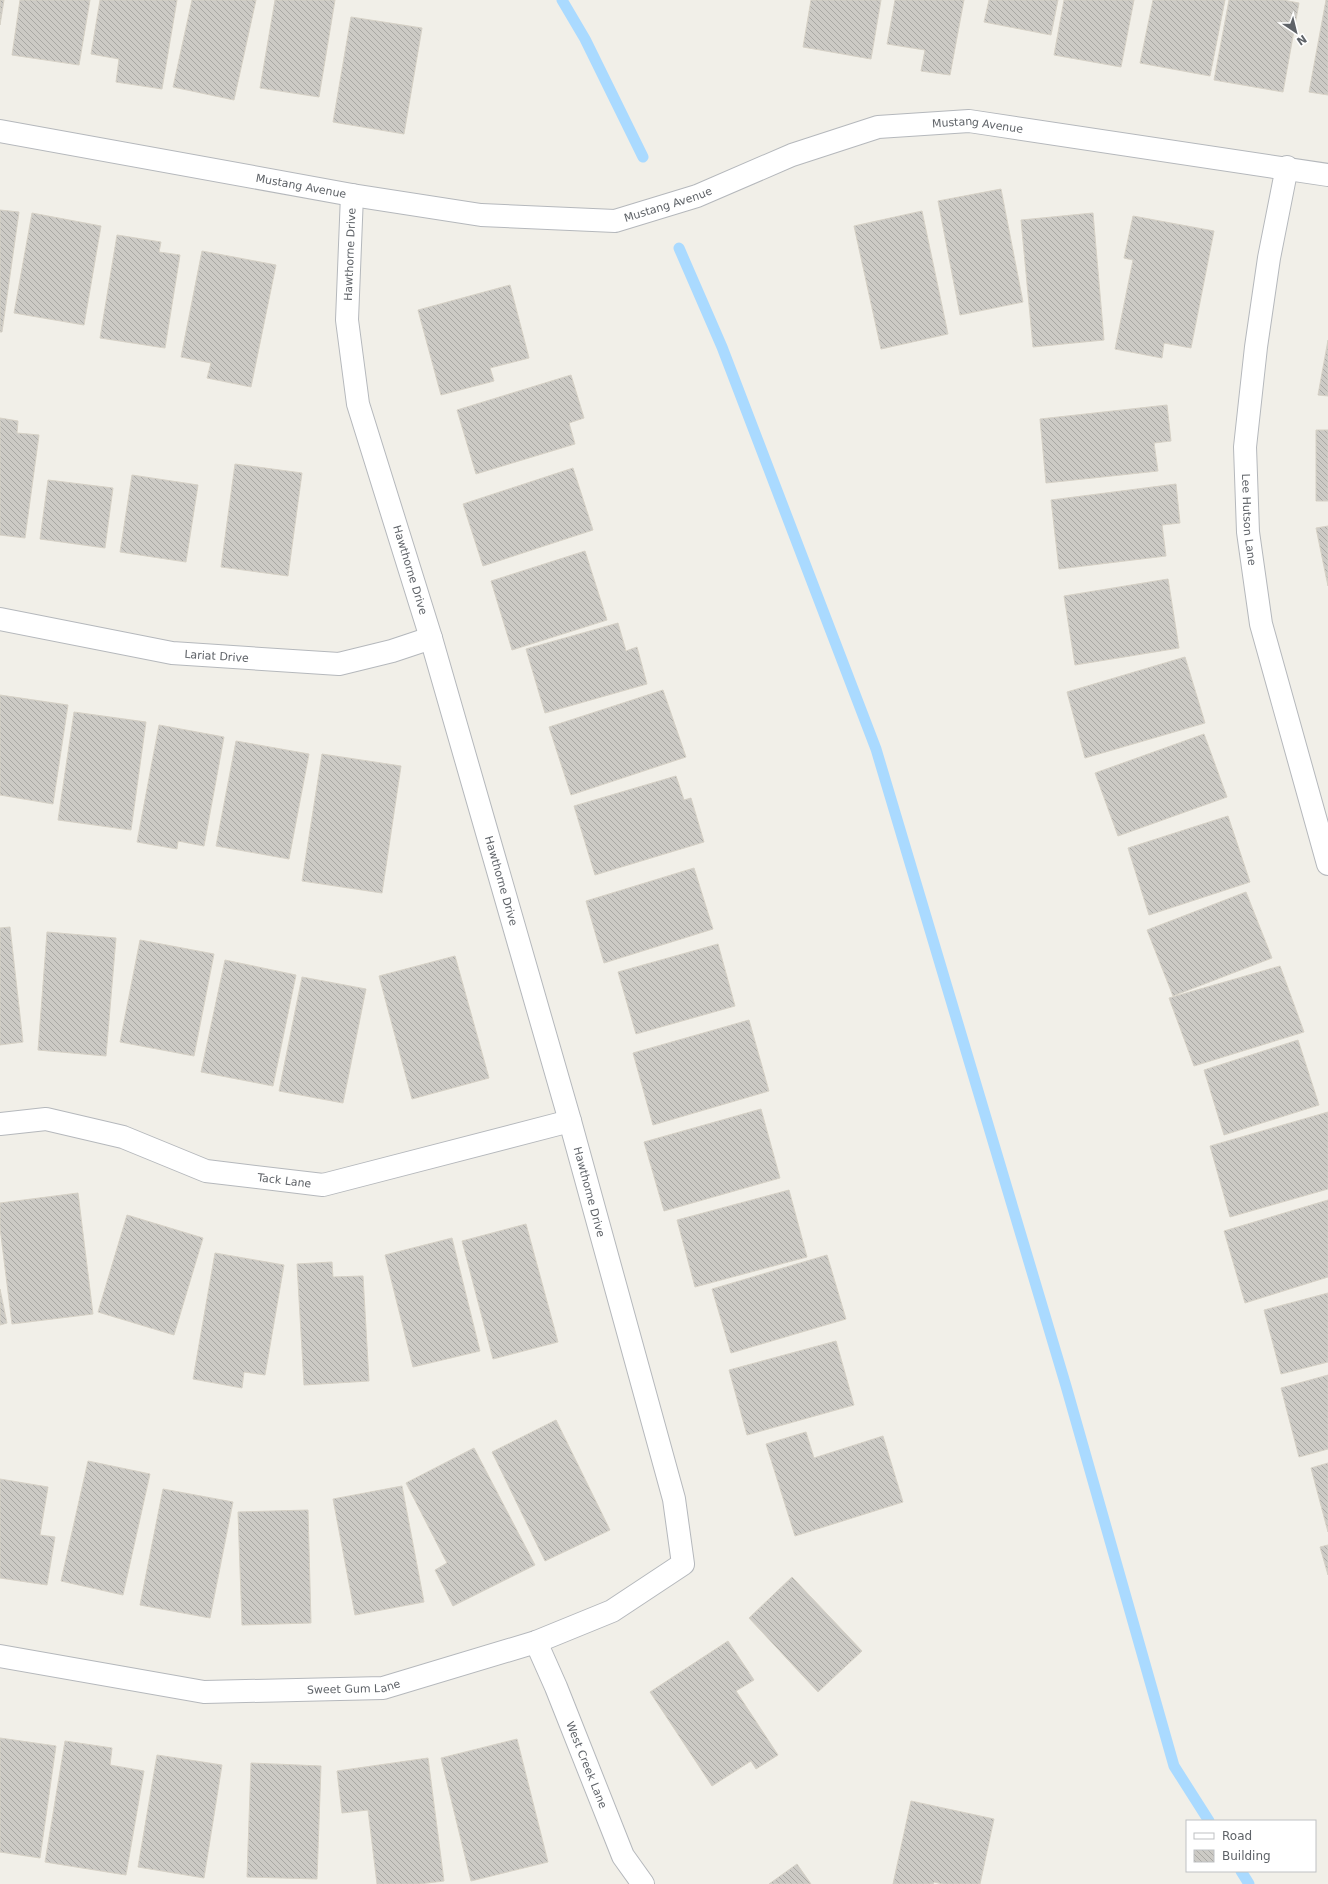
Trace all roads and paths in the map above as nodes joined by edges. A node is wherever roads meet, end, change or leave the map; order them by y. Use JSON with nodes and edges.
{"nodes":[{"id":1,"x":0,"y":131,"type":"edge"},
{"id":2,"x":1287,"y":167,"type":"junction"},
{"id":3,"x":1328,"y":175,"type":"edge"},
{"id":4,"x":352,"y":195,"type":"junction"},
{"id":5,"x":0,"y":619,"type":"edge"},
{"id":6,"x":431,"y":638,"type":"junction"},
{"id":7,"x":1328,"y":864,"type":"edge"},
{"id":8,"x":570,"y":1122,"type":"junction"},
{"id":9,"x":0,"y":1124,"type":"edge"},
{"id":10,"x":683,"y":1564,"type":"joint"},
{"id":11,"x":536,"y":1642,"type":"junction"},
{"id":12,"x":0,"y":1656,"type":"edge"},
{"id":13,"x":643,"y":1884,"type":"edge"}],
"edges":[{"from":1,"to":4,"type":"street","name":"Mustang Avenue"},
{"from":2,"to":3,"type":"street","name":"Mustang Avenue"},
{"from":2,"to":4,"type":"street","name":"Mustang Avenue"},
{"from":2,"to":7,"type":"street","name":"Lee Hutson Lane"},
{"from":4,"to":6,"type":"street","name":"Hawthorne Drive"},
{"from":5,"to":6,"type":"street","name":"Lariat Drive"},
{"from":6,"to":8,"type":"street","name":"Hawthorne Drive"},
{"from":8,"to":9,"type":"street","name":"Tack Lane"},
{"from":8,"to":10,"type":"street","name":"Hawthorne Drive"},
{"from":10,"to":11,"type":"street","name":"Sweet Gum Lane"},
{"from":11,"to":12,"type":"street","name":"Sweet Gum Lane"},
{"from":11,"to":13,"type":"street","name":"West Creek Lane"}]}
